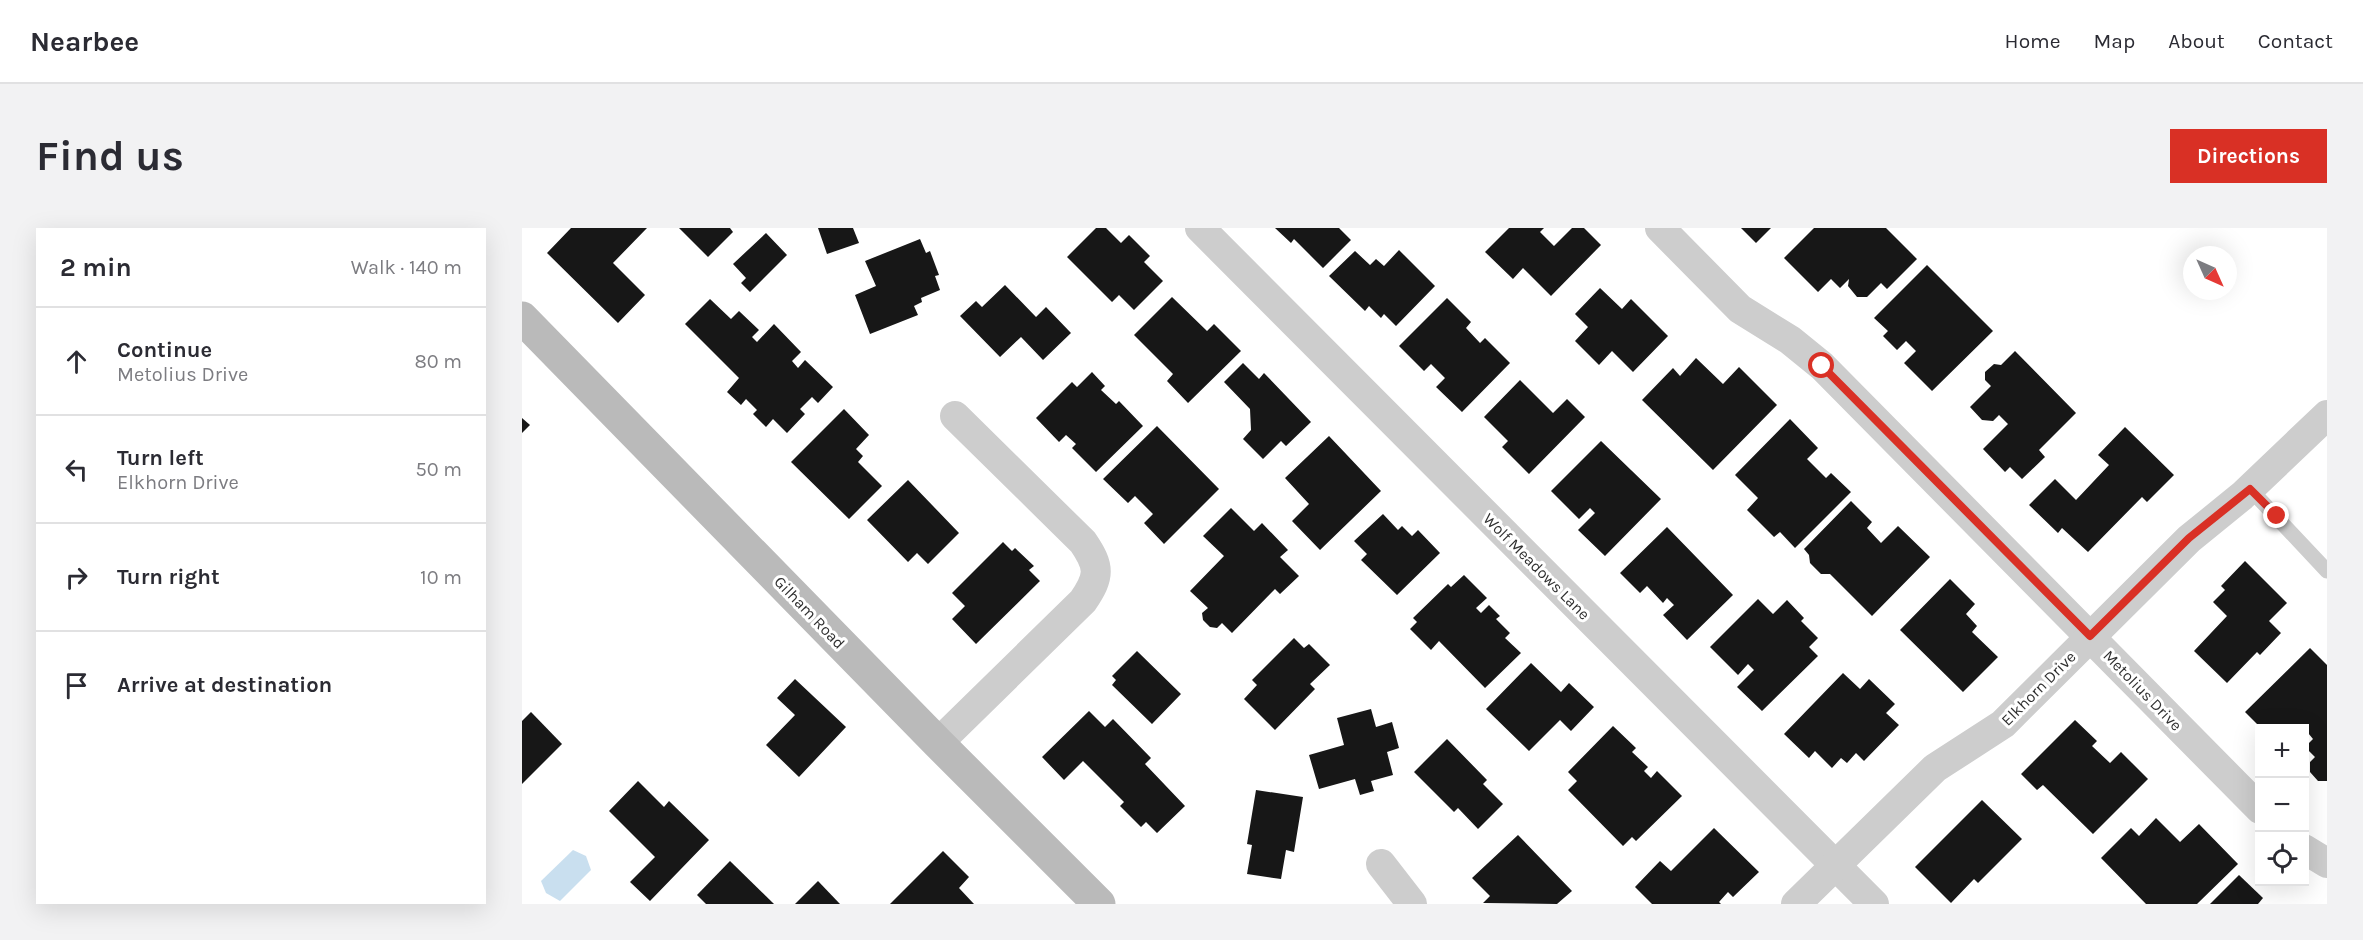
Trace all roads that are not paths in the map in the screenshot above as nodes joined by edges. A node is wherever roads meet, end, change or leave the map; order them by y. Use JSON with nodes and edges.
{"nodes":[{"id":1,"x":1200,"y":228,"type":"edge"},
{"id":2,"x":1660,"y":228,"type":"edge"},
{"id":3,"x":522,"y":318,"type":"edge"},
{"id":4,"x":2327,"y":415,"type":"edge"},
{"id":5,"x":955,"y":416,"type":"dead end"},
{"id":6,"x":2250,"y":489,"type":"junction"},
{"id":7,"x":2327,"y":571,"type":"edge"},
{"id":8,"x":2090,"y":636,"type":"junction"},
{"id":9,"x":938,"y":743,"type":"junction"},
{"id":10,"x":2255,"y":805,"type":"edge"},
{"id":11,"x":2309,"y":852,"type":"edge"},
{"id":12,"x":2327,"y":863,"type":"edge"},
{"id":13,"x":1381,"y":864,"type":"dead end"},
{"id":14,"x":1835,"y":865,"type":"junction"},
{"id":15,"x":1099,"y":904,"type":"edge"},
{"id":16,"x":1412,"y":904,"type":"edge"},
{"id":17,"x":1796,"y":904,"type":"edge"},
{"id":18,"x":1874,"y":904,"type":"edge"}],
"edges":[{"from":1,"to":14,"type":"street","name":"Wolf Meadows Lane"},
{"from":2,"to":8,"type":"street","name":"Metolius Drive"},
{"from":3,"to":9,"type":"street","name":"Gilham Road"},
{"from":4,"to":6,"type":"street","name":"Elkhorn Drive"},
{"from":5,"to":9,"type":"street"},
{"from":6,"to":7,"type":"lane"},
{"from":6,"to":8,"type":"street","name":"Elkhorn Drive"},
{"from":8,"to":10,"type":"street","name":"Metolius Drive"},
{"from":8,"to":14,"type":"street","name":"Elkhorn Drive"},
{"from":9,"to":15,"type":"street","name":"Gilham Road"},
{"from":11,"to":12,"type":"street"},
{"from":13,"to":16,"type":"street"},
{"from":14,"to":17,"type":"street","name":"Elkhorn Drive"},
{"from":14,"to":18,"type":"street","name":"Wolf Meadows Lane"}]}
